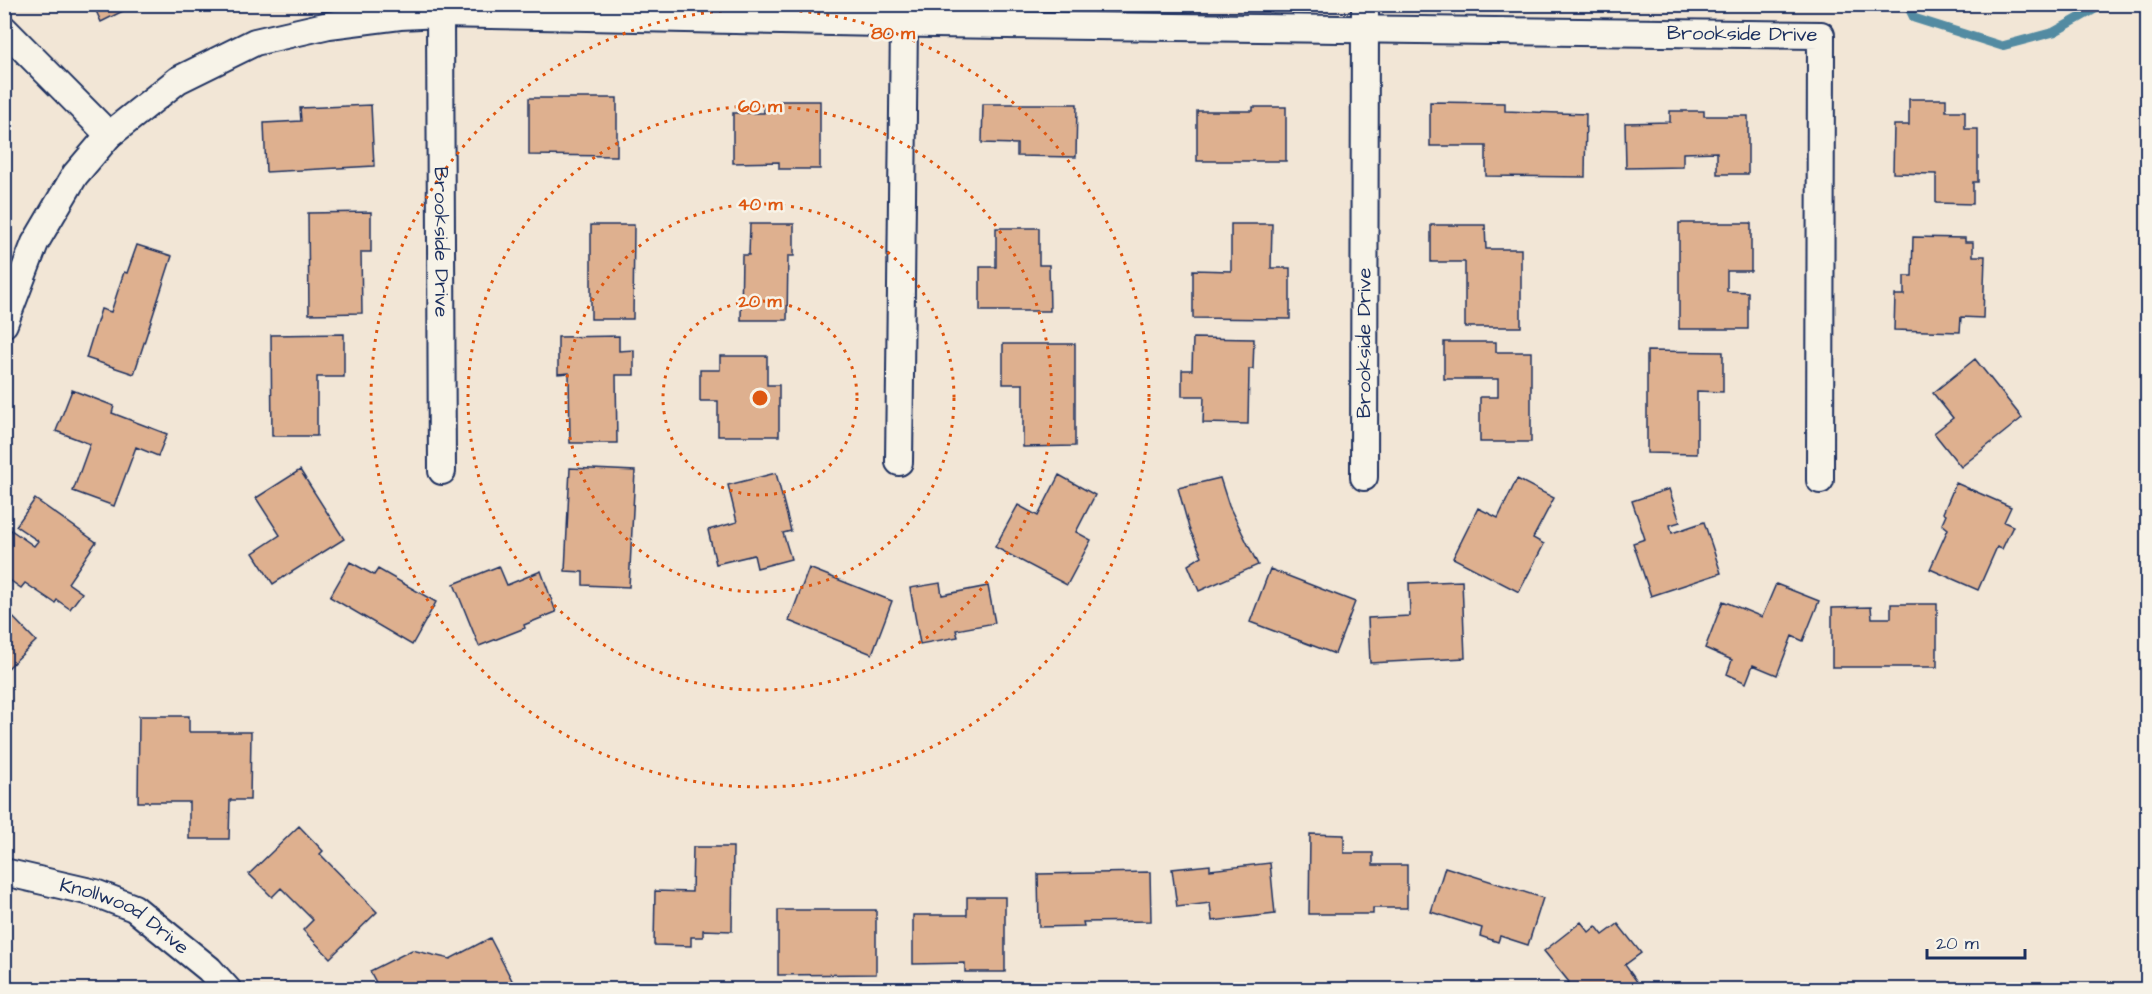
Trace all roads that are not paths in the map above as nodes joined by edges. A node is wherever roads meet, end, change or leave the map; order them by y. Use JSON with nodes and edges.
{"nodes":[{"id":1,"x":440,"y":14,"type":"junction"},
{"id":2,"x":1365,"y":17,"type":"edge"},
{"id":3,"x":904,"y":23,"type":"junction"},
{"id":4,"x":4,"y":29,"type":"edge"},
{"id":5,"x":109,"y":135,"type":"junction"},
{"id":6,"x":4,"y":324,"type":"edge"},
{"id":7,"x":899,"y":462,"type":"dead end"},
{"id":8,"x":442,"y":471,"type":"dead end"},
{"id":9,"x":1364,"y":477,"type":"dead end"},
{"id":10,"x":1820,"y":480,"type":"dead end"},
{"id":11,"x":4,"y":872,"type":"edge"},
{"id":12,"x":228,"y":990,"type":"edge"}],
"edges":[{"from":1,"to":3,"type":"street","name":"Brookside Drive"},
{"from":1,"to":5,"type":"street","name":"Brookside Drive"},
{"from":1,"to":8,"type":"street","name":"Brookside Drive"},
{"from":2,"to":3,"type":"street","name":"Brookside Drive"},
{"from":2,"to":9,"type":"street","name":"Brookside Drive"},
{"from":2,"to":10,"type":"street","name":"Brookside Drive"},
{"from":3,"to":7,"type":"street"},
{"from":4,"to":5,"type":"street"},
{"from":5,"to":6,"type":"street","name":"Brookside Drive"},
{"from":11,"to":12,"type":"street","name":"Knollwood Drive"}]}
